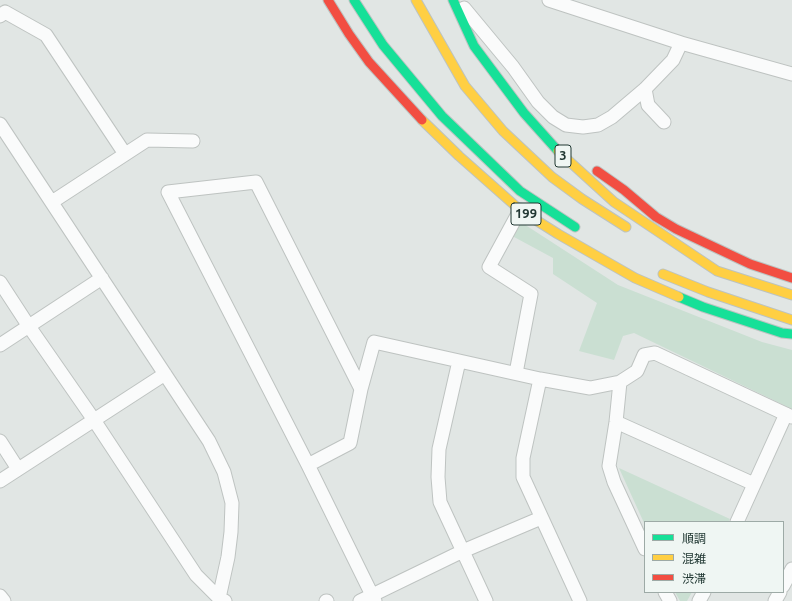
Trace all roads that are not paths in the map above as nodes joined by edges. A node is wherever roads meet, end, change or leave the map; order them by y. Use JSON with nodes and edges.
{"nodes":[{"id":1,"x":328,"y":0,"type":"edge"},
{"id":2,"x":354,"y":0,"type":"edge"},
{"id":3,"x":416,"y":0,"type":"edge"},
{"id":4,"x":424,"y":0,"type":"edge"},
{"id":5,"x":549,"y":0,"type":"edge"},
{"id":6,"x":458,"y":2,"type":"edge"},
{"id":7,"x":0,"y":16,"type":"edge"},
{"id":8,"x":441,"y":25,"type":"dead end"},
{"id":9,"x":681,"y":43,"type":"junction"},
{"id":10,"x":792,"y":74,"type":"edge"},
{"id":11,"x":645,"y":89,"type":"junction"},
{"id":12,"x":664,"y":122,"type":"dead end"},
{"id":13,"x":0,"y":124,"type":"edge"},
{"id":14,"x":549,"y":126,"type":"dead end"},
{"id":15,"x":525,"y":139,"type":"dead end"},
{"id":16,"x":193,"y":140,"type":"dead end"},
{"id":17,"x":125,"y":154,"type":"junction"},
{"id":18,"x":545,"y":157,"type":"dead end"},
{"id":19,"x":588,"y":164,"type":"dead end"},
{"id":20,"x":561,"y":167,"type":"dead end"},
{"id":21,"x":586,"y":176,"type":"junction"},
{"id":22,"x":52,"y":202,"type":"junction"},
{"id":23,"x":520,"y":210,"type":"junction"},
{"id":24,"x":656,"y":217,"type":"junction"},
{"id":25,"x":676,"y":229,"type":"junction"},
{"id":26,"x":582,"y":231,"type":"dead end"},
{"id":27,"x":636,"y":232,"type":"dead end"},
{"id":28,"x":657,"y":242,"type":"dead end"},
{"id":29,"x":656,"y":271,"type":"dead end"},
{"id":30,"x":717,"y":271,"type":"junction"},
{"id":31,"x":792,"y":271,"type":"edge"},
{"id":32,"x":102,"y":278,"type":"junction"},
{"id":33,"x":792,"y":278,"type":"edge"},
{"id":34,"x":0,"y":282,"type":"edge"},
{"id":35,"x":792,"y":295,"type":"edge"},
{"id":36,"x":792,"y":320,"type":"edge"},
{"id":37,"x":28,"y":325,"type":"junction"},
{"id":38,"x":792,"y":334,"type":"edge"},
{"id":39,"x":0,"y":345,"type":"edge"},
{"id":40,"x":459,"y":361,"type":"junction"},
{"id":41,"x":516,"y":373,"type":"junction"},
{"id":42,"x":165,"y":374,"type":"junction"},
{"id":43,"x":540,"y":379,"type":"junction"},
{"id":44,"x":620,"y":382,"type":"junction"},
{"id":45,"x":361,"y":389,"type":"junction"},
{"id":46,"x":789,"y":416,"type":"edge"},
{"id":47,"x":94,"y":420,"type":"junction"},
{"id":48,"x":616,"y":422,"type":"junction"},
{"id":49,"x":0,"y":441,"type":"edge"},
{"id":50,"x":308,"y":465,"type":"junction"},
{"id":51,"x":18,"y":469,"type":"junction"},
{"id":52,"x":0,"y":481,"type":"edge"},
{"id":53,"x":754,"y":484,"type":"junction"},
{"id":54,"x":541,"y":518,"type":"junction"},
{"id":55,"x":737,"y":521,"type":"edge"},
{"id":56,"x":644,"y":547,"type":"edge"},
{"id":57,"x":463,"y":551,"type":"junction"},
{"id":58,"x":792,"y":569,"type":"edge"},
{"id":59,"x":784,"y":584,"type":"edge"},
{"id":60,"x":0,"y":596,"type":"edge"},
{"id":61,"x":369,"y":599,"type":"edge"},
{"id":62,"x":223,"y":600,"type":"edge"},
{"id":63,"x":4,"y":601,"type":"edge"},
{"id":64,"x":486,"y":601,"type":"edge"},
{"id":65,"x":580,"y":601,"type":"edge"}],
"edges":[{"from":1,"to":23,"type":"highway","number":"199"},
{"from":2,"to":26,"type":"highway"},
{"from":3,"to":27,"type":"highway"},
{"from":4,"to":8,"type":"highway"},
{"from":5,"to":9,"type":"street"},
{"from":6,"to":11,"type":"street"},
{"from":6,"to":14,"type":"highway"},
{"from":6,"to":21,"type":"highway","number":"3"},
{"from":7,"to":17,"type":"street"},
{"from":9,"to":10,"type":"street"},
{"from":9,"to":11,"type":"street"},
{"from":11,"to":12,"type":"street"},
{"from":13,"to":22,"type":"street"},
{"from":15,"to":18,"type":"highway"},
{"from":16,"to":17,"type":"street"},
{"from":17,"to":22,"type":"street"},
{"from":19,"to":24,"type":"highway"},
{"from":20,"to":21,"type":"highway"},
{"from":21,"to":24,"type":"highway"},
{"from":21,"to":30,"type":"highway","number":"3"},
{"from":22,"to":32,"type":"street"},
{"from":23,"to":38,"type":"highway","number":"199"},
{"from":23,"to":41,"type":"street"},
{"from":24,"to":25,"type":"highway"},
{"from":25,"to":31,"type":"street"},
{"from":25,"to":33,"type":"highway"},
{"from":28,"to":30,"type":"highway"},
{"from":29,"to":36,"type":"highway"},
{"from":30,"to":35,"type":"highway","number":"3"},
{"from":32,"to":37,"type":"street"},
{"from":32,"to":42,"type":"street"},
{"from":34,"to":37,"type":"street"},
{"from":37,"to":39,"type":"street"},
{"from":37,"to":47,"type":"street"},
{"from":40,"to":41,"type":"street"},
{"from":40,"to":45,"type":"street"},
{"from":40,"to":57,"type":"street"},
{"from":41,"to":43,"type":"street"},
{"from":42,"to":47,"type":"street"},
{"from":42,"to":62,"type":"street"},
{"from":43,"to":44,"type":"street"},
{"from":43,"to":54,"type":"street"},
{"from":44,"to":46,"type":"street"},
{"from":44,"to":48,"type":"street"},
{"from":45,"to":50,"type":"street"},
{"from":45,"to":50,"type":"street"},
{"from":46,"to":53,"type":"street"},
{"from":47,"to":51,"type":"street"},
{"from":47,"to":62,"type":"street"},
{"from":48,"to":53,"type":"street"},
{"from":48,"to":56,"type":"street"},
{"from":49,"to":51,"type":"street"},
{"from":50,"to":61,"type":"street"},
{"from":51,"to":52,"type":"street"},
{"from":53,"to":55,"type":"street"},
{"from":54,"to":57,"type":"street"},
{"from":54,"to":65,"type":"street"},
{"from":57,"to":61,"type":"street"},
{"from":57,"to":64,"type":"street"},
{"from":58,"to":59,"type":"street"},
{"from":60,"to":63,"type":"street"}]}
